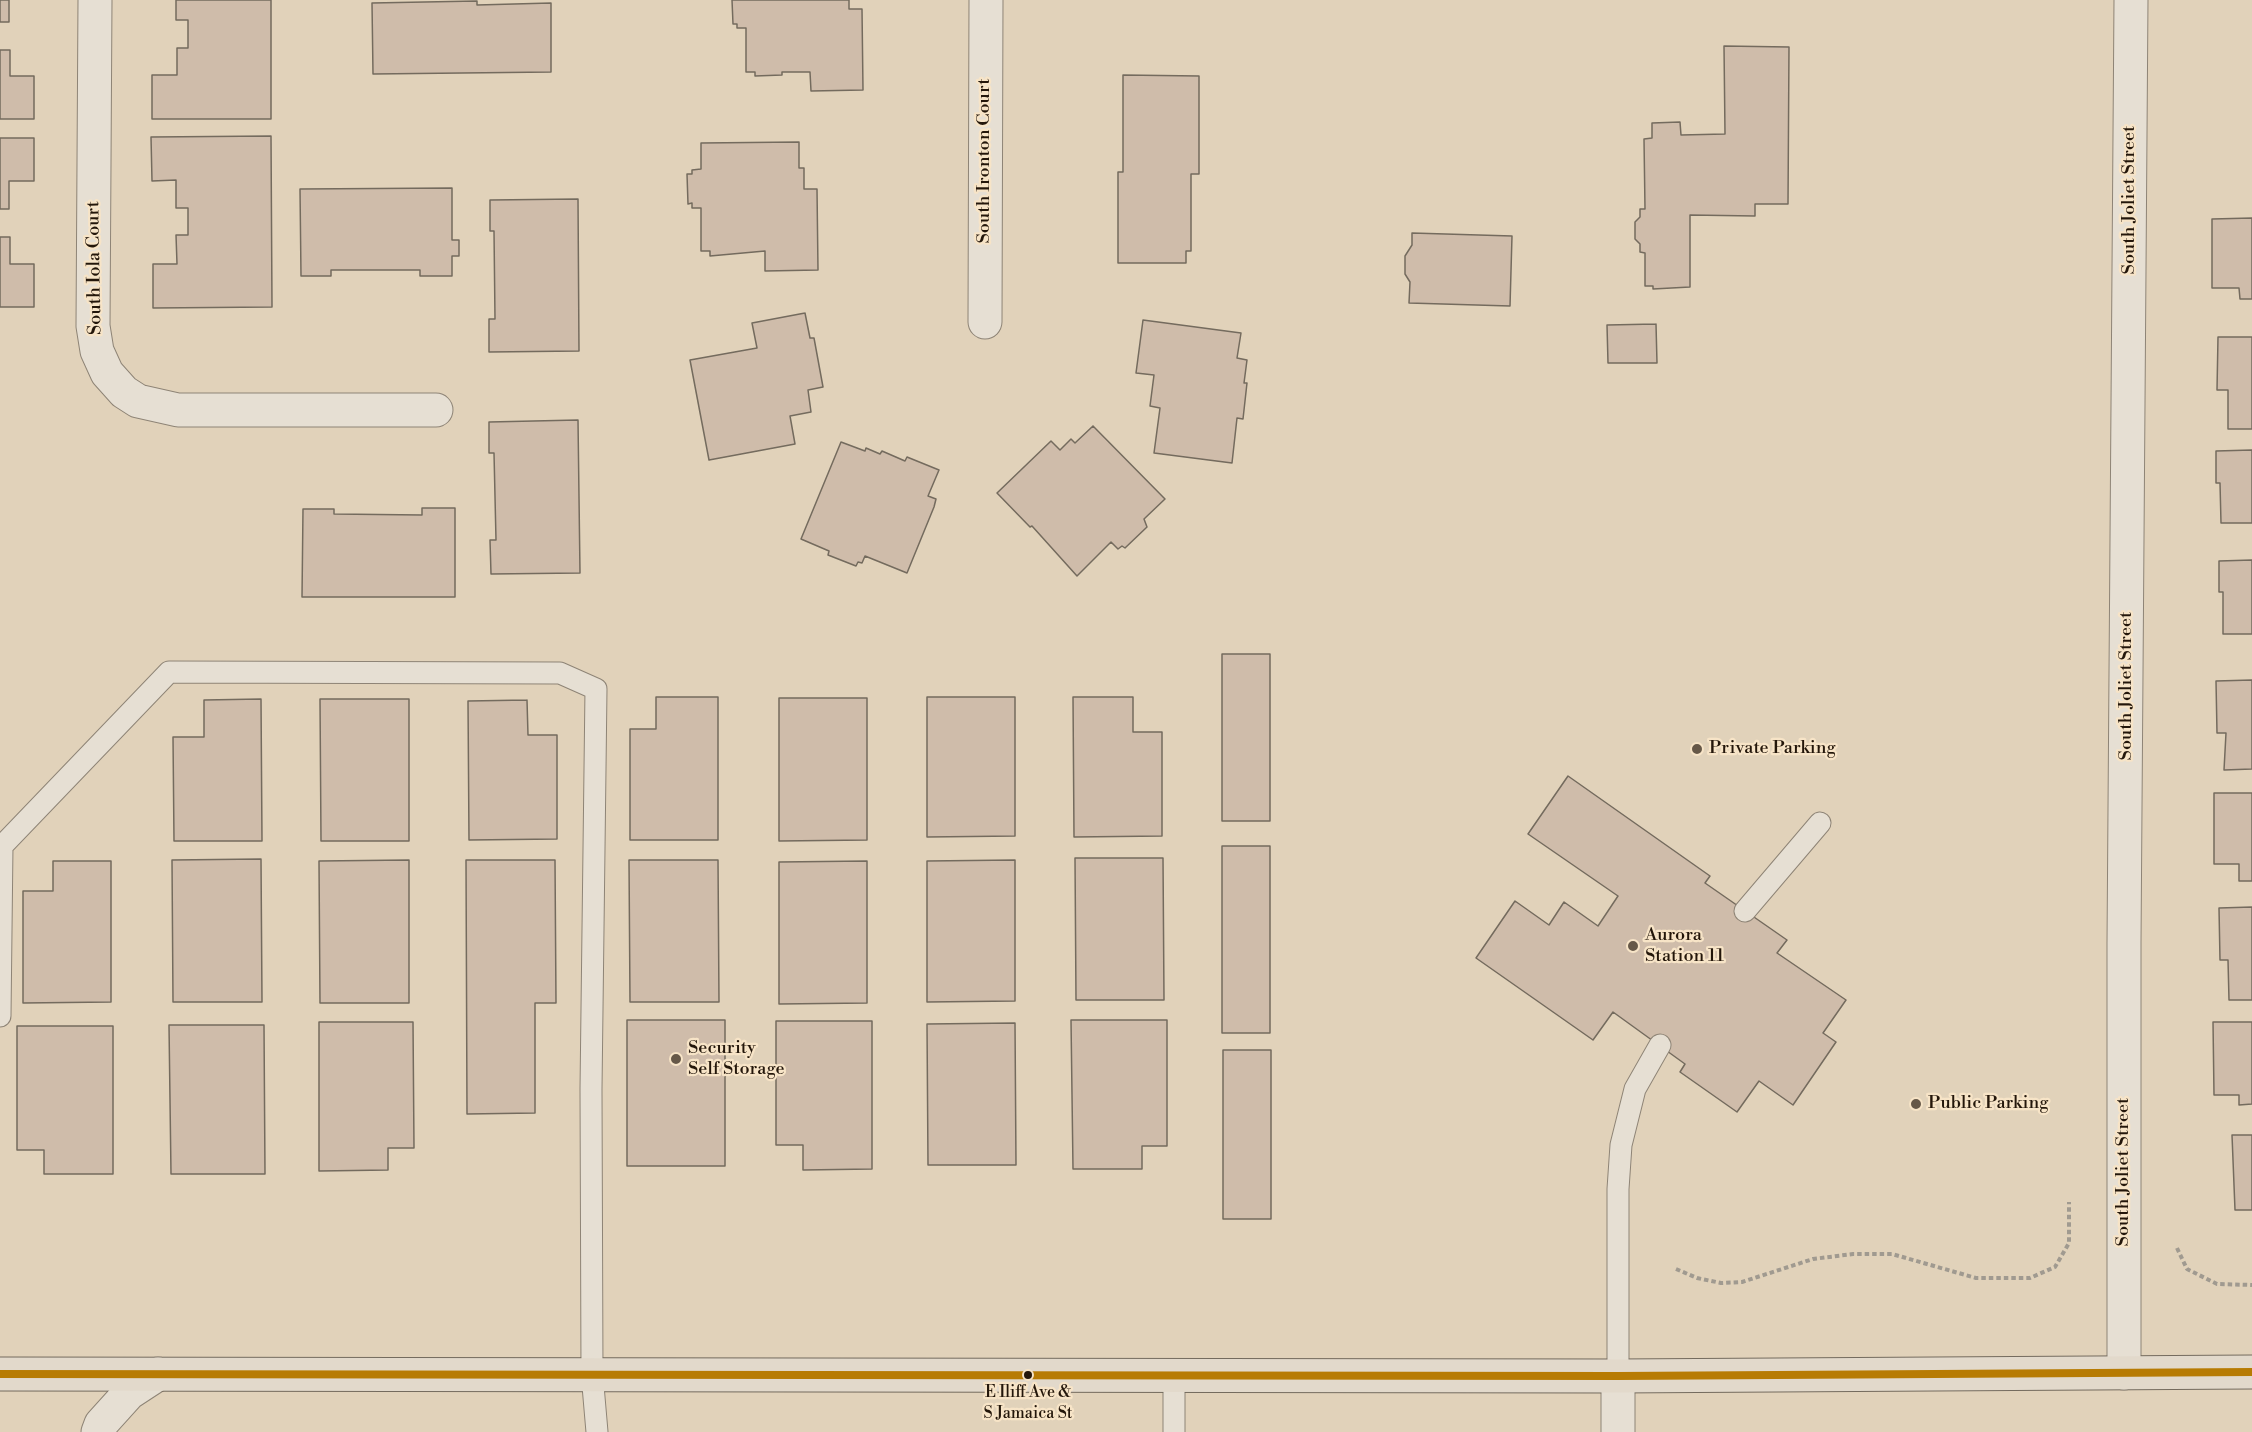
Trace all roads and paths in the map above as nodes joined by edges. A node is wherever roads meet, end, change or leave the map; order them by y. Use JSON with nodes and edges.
{"nodes":[{"id":1,"x":95,"y":0,"type":"edge"},
{"id":2,"x":986,"y":0,"type":"edge"},
{"id":3,"x":2131,"y":0,"type":"edge"},
{"id":4,"x":985,"y":322,"type":"dead end"},
{"id":5,"x":436,"y":410,"type":"dead end"},
{"id":6,"x":1820,"y":823,"type":"dead end"},
{"id":7,"x":1744,"y":910,"type":"dead end"},
{"id":8,"x":0,"y":1016,"type":"edge"},
{"id":9,"x":1660,"y":1045,"type":"dead end"},
{"id":10,"x":2069,"y":1202,"type":"dead end"},
{"id":11,"x":2177,"y":1248,"type":"dead end"},
{"id":12,"x":1676,"y":1269,"type":"dead end"},
{"id":13,"x":2252,"y":1285,"type":"edge"},
{"id":14,"x":2252,"y":1372,"type":"edge"},
{"id":15,"x":2124,"y":1373,"type":"junction"},
{"id":16,"x":0,"y":1374,"type":"edge"},
{"id":17,"x":158,"y":1374,"type":"junction"},
{"id":18,"x":592,"y":1374,"type":"junction"},
{"id":19,"x":1174,"y":1375,"type":"junction"},
{"id":20,"x":1618,"y":1376,"type":"junction"},
{"id":21,"x":98,"y":1432,"type":"edge"},
{"id":22,"x":597,"y":1432,"type":"edge"},
{"id":23,"x":1174,"y":1432,"type":"edge"},
{"id":24,"x":1618,"y":1432,"type":"edge"}],
"edges":[{"from":1,"to":5,"type":"street","name":"South Iola Court"},
{"from":2,"to":4,"type":"street","name":"South Ironton Court"},
{"from":3,"to":15,"type":"street","name":"South Joliet Street"},
{"from":6,"to":7,"type":"lane"},
{"from":8,"to":18,"type":"lane"},
{"from":9,"to":20,"type":"lane"},
{"from":10,"to":12,"type":"path"},
{"from":11,"to":13,"type":"path"},
{"from":14,"to":15,"type":"main road"},
{"from":15,"to":20,"type":"main road"},
{"from":16,"to":17,"type":"main road"},
{"from":17,"to":18,"type":"main road"},
{"from":17,"to":21,"type":"street"},
{"from":18,"to":19,"type":"main road"},
{"from":18,"to":22,"type":"lane"},
{"from":19,"to":20,"type":"main road"},
{"from":19,"to":23,"type":"lane"},
{"from":20,"to":24,"type":"street"}]}
